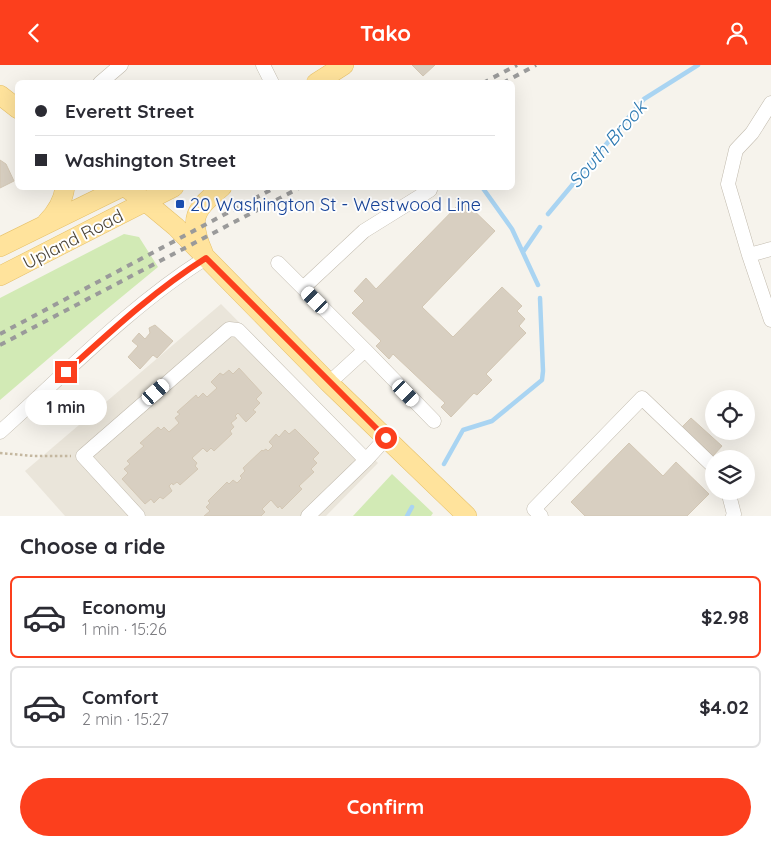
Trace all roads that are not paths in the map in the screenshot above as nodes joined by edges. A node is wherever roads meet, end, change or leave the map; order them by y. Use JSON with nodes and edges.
{"nodes":[{"id":1,"x":122,"y":65,"type":"edge"},
{"id":2,"x":263,"y":65,"type":"edge"},
{"id":3,"x":344,"y":65,"type":"edge"},
{"id":4,"x":356,"y":65,"type":"edge"},
{"id":5,"x":104,"y":80,"type":"edge"},
{"id":6,"x":270,"y":80,"type":"edge"},
{"id":7,"x":321,"y":80,"type":"edge"},
{"id":8,"x":344,"y":80,"type":"edge"},
{"id":9,"x":0,"y":95,"type":"edge"},
{"id":10,"x":771,"y":103,"type":"edge"},
{"id":11,"x":15,"y":107,"type":"edge"},
{"id":12,"x":64,"y":190,"type":"edge"},
{"id":13,"x":118,"y":190,"type":"edge"},
{"id":14,"x":128,"y":190,"type":"edge"},
{"id":15,"x":168,"y":190,"type":"edge"},
{"id":16,"x":219,"y":190,"type":"edge"},
{"id":17,"x":430,"y":190,"type":"dead end"},
{"id":18,"x":146,"y":202,"type":"junction"},
{"id":19,"x":41,"y":227,"type":"junction"},
{"id":20,"x":0,"y":247,"type":"edge"},
{"id":21,"x":771,"y":249,"type":"edge"},
{"id":22,"x":749,"y":255,"type":"junction"},
{"id":23,"x":206,"y":258,"type":"junction"},
{"id":24,"x":278,"y":263,"type":"dead end"},
{"id":25,"x":0,"y":276,"type":"edge"},
{"id":26,"x":303,"y":288,"type":"junction"},
{"id":27,"x":771,"y":320,"type":"edge"},
{"id":28,"x":365,"y":350,"type":"junction"},
{"id":29,"x":329,"y":383,"type":"junction"},
{"id":30,"x":434,"y":421,"type":"dead end"},
{"id":31,"x":0,"y":432,"type":"edge"},
{"id":32,"x":386,"y":438,"type":"junction"},
{"id":33,"x":705,"y":458,"type":"edge"},
{"id":34,"x":366,"y":460,"type":"junction"},
{"id":35,"x":730,"y":500,"type":"edge"},
{"id":36,"x":138,"y":516,"type":"edge"},
{"id":37,"x":308,"y":516,"type":"edge"},
{"id":38,"x":466,"y":516,"type":"edge"},
{"id":39,"x":541,"y":516,"type":"edge"},
{"id":40,"x":733,"y":516,"type":"edge"}],
"edges":[{"from":1,"to":5,"type":"street"},
{"from":2,"to":6,"type":"street"},
{"from":3,"to":7,"type":"main road"},
{"from":4,"to":8,"type":"main road"},
{"from":9,"to":11,"type":"main road"},
{"from":10,"to":22,"type":"street"},
{"from":12,"to":19,"type":"main road"},
{"from":13,"to":19,"type":"main road","name":"Upland Road"},
{"from":14,"to":18,"type":"main road"},
{"from":15,"to":18,"type":"main road","name":"Upland Road"},
{"from":16,"to":23,"type":"main road"},
{"from":17,"to":26,"type":"street"},
{"from":18,"to":23,"type":"main road"},
{"from":18,"to":25,"type":"main road","name":"Upland Road"},
{"from":19,"to":20,"type":"main road","name":"Upland Road"},
{"from":21,"to":22,"type":"street"},
{"from":22,"to":27,"type":"street"},
{"from":23,"to":29,"type":"main road"},
{"from":23,"to":31,"type":"street"},
{"from":24,"to":26,"type":"street"},
{"from":26,"to":28,"type":"street"},
{"from":28,"to":29,"type":"street"},
{"from":28,"to":30,"type":"street"},
{"from":29,"to":32,"type":"main road"},
{"from":32,"to":34,"type":"street"},
{"from":32,"to":38,"type":"main road"},
{"from":33,"to":39,"type":"street"},
{"from":34,"to":36,"type":"street"},
{"from":34,"to":37,"type":"street"},
{"from":35,"to":40,"type":"street"}]}
